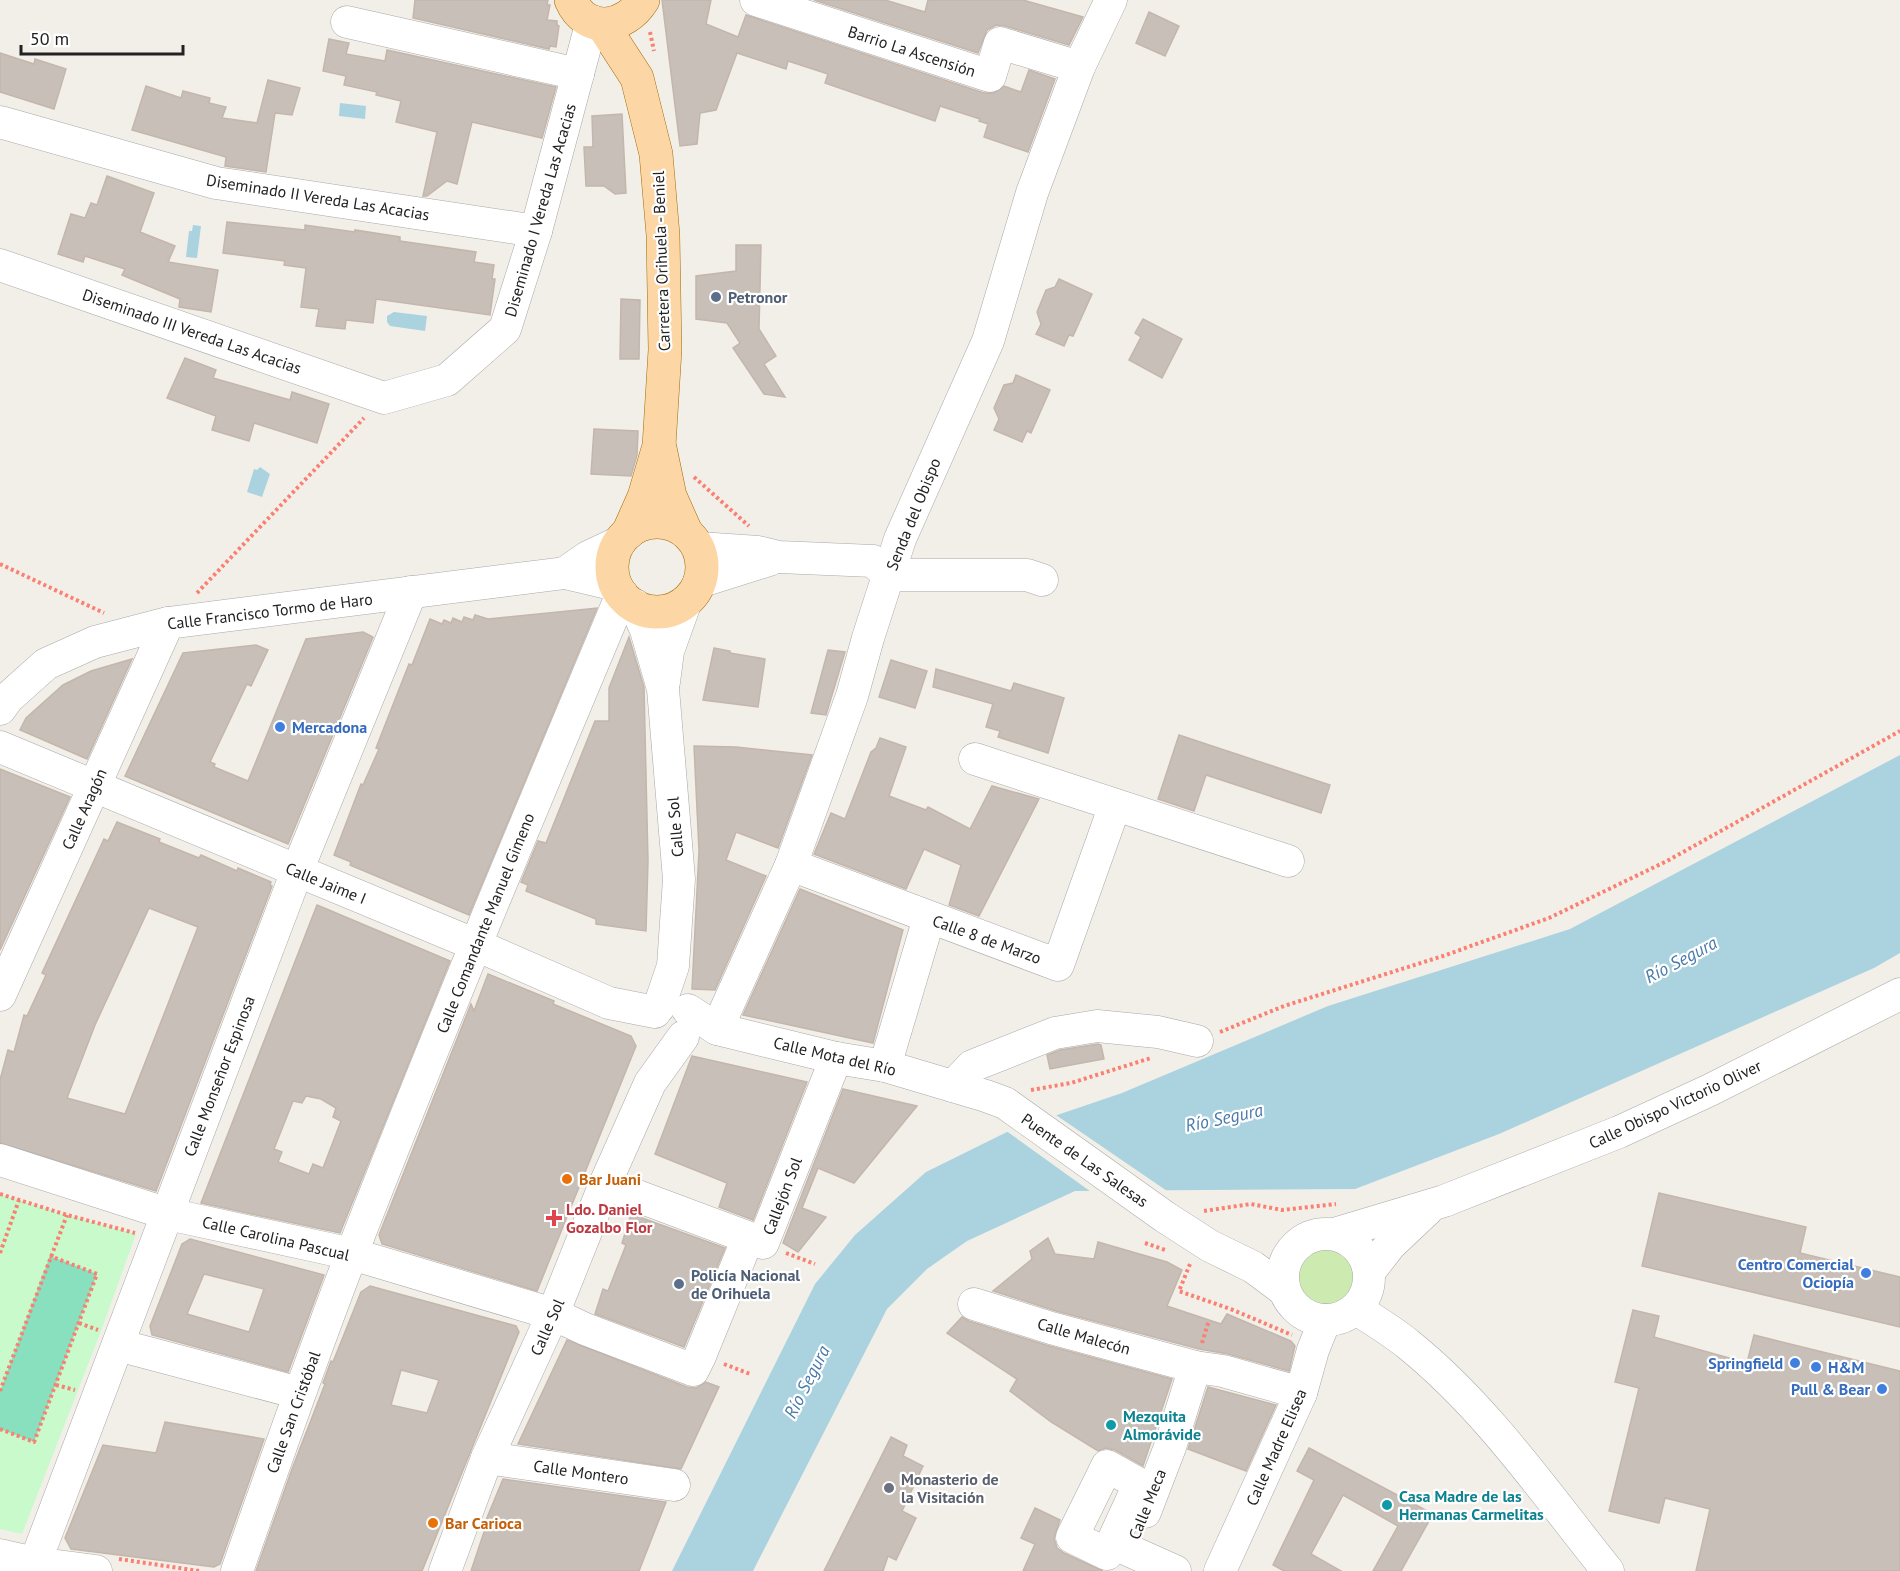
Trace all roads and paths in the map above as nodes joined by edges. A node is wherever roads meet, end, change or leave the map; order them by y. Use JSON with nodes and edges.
{"nodes":[{"id":1,"x":644,"y":0,"type":"edge"},
{"id":2,"x":756,"y":0,"type":"edge"},
{"id":3,"x":1102,"y":2,"type":"edge"},
{"id":4,"x":588,"y":15,"type":"edge"},
{"id":5,"x":347,"y":22,"type":"dead end"},
{"id":6,"x":1079,"y":66,"type":"junction"},
{"id":7,"x":578,"y":74,"type":"junction"},
{"id":8,"x":636,"y":78,"type":"junction"},
{"id":9,"x":0,"y":122,"type":"edge"},
{"id":10,"x":536,"y":231,"type":"junction"},
{"id":11,"x":0,"y":265,"type":"edge"},
{"id":12,"x":384,"y":398,"type":"junction"},
{"id":13,"x":659,"y":446,"type":"junction"},
{"id":14,"x":624,"y":537,"type":"junction"},
{"id":15,"x":692,"y":540,"type":"junction"},
{"id":16,"x":779,"y":557,"type":"junction"},
{"id":17,"x":0,"y":564,"type":"edge"},
{"id":18,"x":565,"y":573,"type":"junction"},
{"id":19,"x":888,"y":575,"type":"junction"},
{"id":20,"x":1042,"y":580,"type":"dead end"},
{"id":21,"x":411,"y":592,"type":"junction"},
{"id":22,"x":693,"y":592,"type":"junction"},
{"id":23,"x":624,"y":595,"type":"junction"},
{"id":24,"x":154,"y":627,"type":"junction"},
{"id":25,"x":663,"y":689,"type":"junction"},
{"id":26,"x":0,"y":709,"type":"edge"},
{"id":27,"x":1900,"y":731,"type":"edge"},
{"id":28,"x":0,"y":747,"type":"edge"},
{"id":29,"x":975,"y":759,"type":"dead end"},
{"id":30,"x":93,"y":787,"type":"junction"},
{"id":31,"x":1115,"y":805,"type":"junction"},
{"id":32,"x":1288,"y":861,"type":"dead end"},
{"id":33,"x":791,"y":865,"type":"junction"},
{"id":34,"x":297,"y":872,"type":"junction"},
{"id":35,"x":929,"y":918,"type":"junction"},
{"id":36,"x":476,"y":945,"type":"junction"},
{"id":37,"x":1900,"y":994,"type":"edge"},
{"id":38,"x":0,"y":995,"type":"edge"},
{"id":39,"x":679,"y":1021,"type":"junction"},
{"id":40,"x":1197,"y":1041,"type":"joint"},
{"id":41,"x":1157,"y":1056,"type":"dead end"},
{"id":42,"x":836,"y":1058,"type":"junction"},
{"id":43,"x":885,"y":1066,"type":"junction"},
{"id":44,"x":953,"y":1086,"type":"junction"},
{"id":45,"x":1017,"y":1097,"type":"junction"},
{"id":46,"x":0,"y":1160,"type":"edge"},
{"id":47,"x":605,"y":1184,"type":"junction"},
{"id":48,"x":0,"y":1194,"type":"edge"},
{"id":49,"x":19,"y":1200,"type":"junction"},
{"id":50,"x":1444,"y":1201,"type":"junction"},
{"id":51,"x":1342,"y":1203,"type":"dead end"},
{"id":52,"x":168,"y":1214,"type":"junction"},
{"id":53,"x":67,"y":1215,"type":"junction"},
{"id":54,"x":1165,"y":1217,"type":"junction"},
{"id":55,"x":136,"y":1234,"type":"dead end"},
{"id":56,"x":1334,"y":1234,"type":"junction"},
{"id":57,"x":748,"y":1238,"type":"junction"},
{"id":58,"x":2,"y":1242,"type":"edge"},
{"id":59,"x":1298,"y":1243,"type":"junction"},
{"id":60,"x":0,"y":1253,"type":"edge"},
{"id":61,"x":352,"y":1254,"type":"junction"},
{"id":62,"x":1198,"y":1254,"type":"junction"},
{"id":63,"x":50,"y":1257,"type":"junction"},
{"id":64,"x":1369,"y":1272,"type":"junction"},
{"id":65,"x":1284,"y":1290,"type":"junction"},
{"id":66,"x":974,"y":1304,"type":"dead end"},
{"id":67,"x":1356,"y":1309,"type":"junction"},
{"id":68,"x":553,"y":1314,"type":"junction"},
{"id":69,"x":1325,"y":1320,"type":"junction"},
{"id":70,"x":79,"y":1323,"type":"junction"},
{"id":71,"x":109,"y":1338,"type":"junction"},
{"id":72,"x":1313,"y":1350,"type":"junction"},
{"id":73,"x":1195,"y":1367,"type":"junction"},
{"id":74,"x":56,"y":1385,"type":"junction"},
{"id":75,"x":0,"y":1390,"type":"edge"},
{"id":76,"x":78,"y":1391,"type":"dead end"},
{"id":77,"x":299,"y":1393,"type":"junction"},
{"id":78,"x":1301,"y":1393,"type":"junction"},
{"id":79,"x":0,"y":1429,"type":"edge"},
{"id":80,"x":487,"y":1458,"type":"junction"},
{"id":81,"x":674,"y":1485,"type":"dead end"},
{"id":82,"x":0,"y":1555,"type":"edge"},
{"id":83,"x":1124,"y":1561,"type":"edge"},
{"id":84,"x":35,"y":1563,"type":"junction"},
{"id":85,"x":96,"y":1571,"type":"edge"},
{"id":86,"x":237,"y":1571,"type":"edge"},
{"id":87,"x":445,"y":1571,"type":"edge"},
{"id":88,"x":1174,"y":1571,"type":"edge"},
{"id":89,"x":1220,"y":1571,"type":"edge"},
{"id":90,"x":1608,"y":1571,"type":"edge"}],
"edges":[{"from":1,"to":4,"type":"main road"},
{"from":1,"to":8,"type":"main road","name":"Carretera Orihuela - Beniel"},
{"from":2,"to":6,"type":"street","name":"Barrio La Ascensión"},
{"from":3,"to":6,"type":"street","name":"Senda del Obispo"},
{"from":4,"to":7,"type":"street","name":"Diseminado I Vereda Las Acacias"},
{"from":4,"to":8,"type":"main road","name":"Carretera Orihuela - Beniel"},
{"from":5,"to":7,"type":"street"},
{"from":6,"to":19,"type":"street","name":"Senda del Obispo"},
{"from":7,"to":10,"type":"street","name":"Diseminado I Vereda Las Acacias"},
{"from":8,"to":13,"type":"main road","name":"Carretera Orihuela - Beniel"},
{"from":9,"to":10,"type":"street","name":"Diseminado II Vereda Las Acacias"},
{"from":10,"to":12,"type":"street","name":"Diseminado I Vereda Las Acacias"},
{"from":11,"to":12,"type":"street","name":"Diseminado III Vereda Las Acacias"},
{"from":12,"to":24,"type":"path"},
{"from":13,"to":14,"type":"main road","name":"Carretera Orihuela - Beniel"},
{"from":13,"to":15,"type":"main road","name":"Carretera Orihuela - Beniel"},
{"from":14,"to":15,"type":"main road"},
{"from":14,"to":18,"type":"street","name":"Calle Francisco Tormo de Haro"},
{"from":14,"to":23,"type":"main road"},
{"from":15,"to":16,"type":"street"},
{"from":15,"to":22,"type":"main road"},
{"from":16,"to":19,"type":"street"},
{"from":16,"to":22,"type":"street"},
{"from":17,"to":24,"type":"path"},
{"from":18,"to":21,"type":"street","name":"Calle Francisco Tormo de Haro"},
{"from":18,"to":23,"type":"street","name":"Calle Francisco Tormo de Haro"},
{"from":19,"to":20,"type":"street"},
{"from":19,"to":33,"type":"street","name":"Senda del Obispo"},
{"from":21,"to":24,"type":"street","name":"Calle Francisco Tormo de Haro"},
{"from":21,"to":34,"type":"street","name":"Calle Monseñor Espinosa"},
{"from":22,"to":23,"type":"main road"},
{"from":22,"to":25,"type":"street"},
{"from":23,"to":25,"type":"street"},
{"from":23,"to":36,"type":"street","name":"Calle Comandante Manuel Gimeno"},
{"from":24,"to":26,"type":"street","name":"Calle Francisco Tormo de Haro"},
{"from":24,"to":30,"type":"street","name":"Calle Aragón"},
{"from":25,"to":39,"type":"street","name":"Calle Sol"},
{"from":27,"to":40,"type":"path"},
{"from":28,"to":30,"type":"street","name":"Calle Jaime I"},
{"from":29,"to":31,"type":"street"},
{"from":30,"to":34,"type":"street","name":"Calle Jaime I"},
{"from":30,"to":38,"type":"street","name":"Calle Aragón"},
{"from":31,"to":32,"type":"street"},
{"from":31,"to":35,"type":"street","name":"Calle 8 de Marzo"},
{"from":33,"to":35,"type":"street","name":"Calle 8 de Marzo"},
{"from":33,"to":39,"type":"street","name":"Senda del Obispo"},
{"from":34,"to":36,"type":"street","name":"Calle Jaime I"},
{"from":34,"to":52,"type":"street","name":"Calle Monseñor Espinosa"},
{"from":35,"to":43,"type":"street"},
{"from":36,"to":39,"type":"street","name":"Calle Jaime I"},
{"from":36,"to":61,"type":"street","name":"Calle Comandante Manuel Gimeno"},
{"from":37,"to":50,"type":"street","name":"Calle Obispo Victorio Oliver"},
{"from":39,"to":42,"type":"street","name":"Calle Mota del Río"},
{"from":39,"to":47,"type":"street","name":"Calle Sol"},
{"from":40,"to":44,"type":"street"},
{"from":41,"to":45,"type":"path"},
{"from":42,"to":43,"type":"street","name":"Calle Mota del Río"},
{"from":42,"to":57,"type":"street","name":"Callejón Sol"},
{"from":43,"to":44,"type":"street","name":"Calle Mota del Río"},
{"from":44,"to":45,"type":"street","name":"Calle Mota del Río"},
{"from":45,"to":54,"type":"street","name":"Puente de Las Salesas"},
{"from":46,"to":52,"type":"street","name":"Calle Carolina Pascual"},
{"from":47,"to":57,"type":"street","name":"Callejón Sol"},
{"from":47,"to":68,"type":"street","name":"Calle Sol"},
{"from":48,"to":49,"type":"path"},
{"from":49,"to":53,"type":"path"},
{"from":49,"to":58,"type":"path"},
{"from":50,"to":56,"type":"street","name":"Calle Obispo Victorio Oliver"},
{"from":50,"to":64,"type":"street","name":"Calle Obispo Victorio Oliver"},
{"from":51,"to":54,"type":"path"},
{"from":52,"to":61,"type":"street","name":"Calle Carolina Pascual"},
{"from":52,"to":71,"type":"street","name":"Calle Monseñor Espinosa"},
{"from":53,"to":55,"type":"path"},
{"from":53,"to":63,"type":"path"},
{"from":54,"to":62,"type":"street"},
{"from":56,"to":59,"type":"street"},
{"from":56,"to":64,"type":"street"},
{"from":57,"to":68,"type":"street","name":"Calle Carolina Pascual"},
{"from":58,"to":60,"type":"path"},
{"from":59,"to":62,"type":"street"},
{"from":59,"to":65,"type":"street"},
{"from":61,"to":68,"type":"street","name":"Calle Carolina Pascual"},
{"from":61,"to":77,"type":"street","name":"Calle San Cristóbal"},
{"from":62,"to":65,"type":"street"},
{"from":62,"to":72,"type":"path"},
{"from":63,"to":70,"type":"path"},
{"from":63,"to":75,"type":"path"},
{"from":64,"to":67,"type":"street"},
{"from":65,"to":69,"type":"street"},
{"from":66,"to":73,"type":"street","name":"Calle Malecón"},
{"from":67,"to":69,"type":"street"},
{"from":67,"to":90,"type":"street"},
{"from":68,"to":80,"type":"street","name":"Calle Sol"},
{"from":69,"to":72,"type":"street","name":"Calle Madre Elisea"},
{"from":70,"to":71,"type":"path"},
{"from":70,"to":74,"type":"path"},
{"from":71,"to":77,"type":"street"},
{"from":71,"to":84,"type":"street","name":"Calle Monseñor Espinosa"},
{"from":72,"to":78,"type":"street","name":"Calle Madre Elisea"},
{"from":73,"to":78,"type":"street","name":"Calle Malecón"},
{"from":73,"to":83,"type":"street","name":"Calle Meca"},
{"from":74,"to":76,"type":"path"},
{"from":74,"to":79,"type":"path"},
{"from":77,"to":86,"type":"street","name":"Calle San Cristóbal"},
{"from":78,"to":89,"type":"street","name":"Calle Madre Elisea"},
{"from":80,"to":81,"type":"street","name":"Calle Montero"},
{"from":80,"to":87,"type":"street","name":"Calle Sol"},
{"from":82,"to":84,"type":"street"},
{"from":83,"to":88,"type":"street"},
{"from":84,"to":85,"type":"street"}]}
